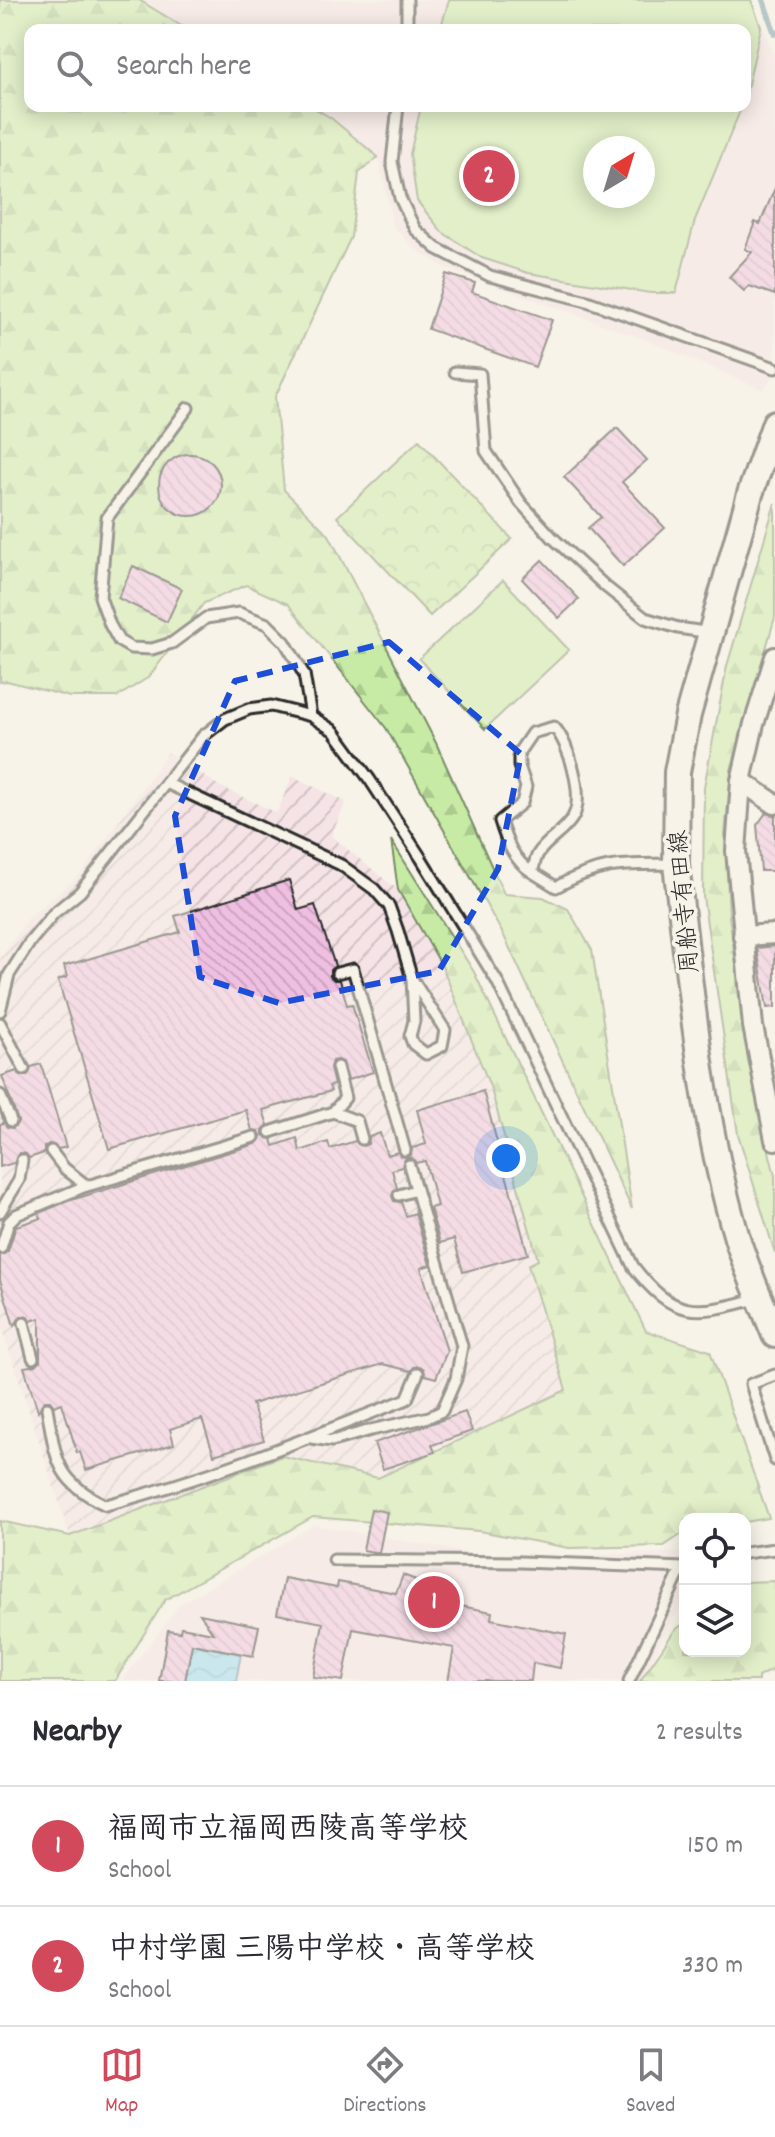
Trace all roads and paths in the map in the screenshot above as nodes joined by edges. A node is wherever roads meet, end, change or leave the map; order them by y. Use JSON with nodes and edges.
{"nodes":[{"id":1,"x":407,"y":0,"type":"edge"},
{"id":2,"x":407,"y":24,"type":"edge"},
{"id":3,"x":397,"y":112,"type":"edge"},
{"id":4,"x":775,"y":368,"type":"edge"},
{"id":5,"x":455,"y":372,"type":"dead end"},
{"id":6,"x":188,"y":408,"type":"dead end"},
{"id":7,"x":775,"y":423,"type":"edge"},
{"id":8,"x":711,"y":633,"type":"junction"},
{"id":9,"x":775,"y":662,"type":"edge"},
{"id":10,"x":311,"y":716,"type":"junction"},
{"id":11,"x":741,"y":781,"type":"junction"},
{"id":12,"x":166,"y":783,"type":"junction"},
{"id":13,"x":775,"y":804,"type":"edge"},
{"id":14,"x":676,"y":864,"type":"junction"},
{"id":15,"x":532,"y":872,"type":"junction"},
{"id":16,"x":775,"y":934,"type":"edge"},
{"id":17,"x":743,"y":936,"type":"junction"},
{"id":18,"x":337,"y":973,"type":"dead end"},
{"id":19,"x":412,"y":979,"type":"junction"},
{"id":20,"x":0,"y":1011,"type":"edge"},
{"id":21,"x":0,"y":1023,"type":"edge"},
{"id":22,"x":337,"y":1067,"type":"dead end"},
{"id":23,"x":24,"y":1069,"type":"dead end"},
{"id":24,"x":0,"y":1095,"type":"edge"},
{"id":25,"x":333,"y":1112,"type":"junction"},
{"id":26,"x":11,"y":1121,"type":"dead end"},
{"id":27,"x":270,"y":1132,"type":"dead end"},
{"id":28,"x":254,"y":1137,"type":"dead end"},
{"id":29,"x":362,"y":1139,"type":"dead end"},
{"id":30,"x":775,"y":1140,"type":"edge"},
{"id":31,"x":405,"y":1150,"type":"dead end"},
{"id":32,"x":51,"y":1151,"type":"dead end"},
{"id":33,"x":22,"y":1160,"type":"dead end"},
{"id":34,"x":409,"y":1165,"type":"dead end"},
{"id":35,"x":99,"y":1181,"type":"junction"},
{"id":36,"x":416,"y":1190,"type":"junction"},
{"id":37,"x":399,"y":1195,"type":"dead end"},
{"id":38,"x":0,"y":1212,"type":"edge"},
{"id":39,"x":1,"y":1248,"type":"edge"},
{"id":40,"x":759,"y":1298,"type":"junction"},
{"id":41,"x":24,"y":1323,"type":"dead end"},
{"id":42,"x":775,"y":1335,"type":"edge"},
{"id":43,"x":33,"y":1358,"type":"dead end"},
{"id":44,"x":418,"y":1373,"type":"dead end"},
{"id":45,"x":775,"y":1375,"type":"edge"},
{"id":46,"x":47,"y":1408,"type":"dead end"},
{"id":47,"x":309,"y":1437,"type":"junction"},
{"id":48,"x":775,"y":1460,"type":"edge"},
{"id":49,"x":775,"y":1549,"type":"edge"},
{"id":50,"x":751,"y":1552,"type":"edge"},
{"id":51,"x":334,"y":1560,"type":"dead end"},
{"id":52,"x":679,"y":1569,"type":"edge"},
{"id":53,"x":679,"y":1577,"type":"edge"},
{"id":54,"x":629,"y":1681,"type":"edge"}],
"edges":[{"from":1,"to":2,"type":"lane"},
{"from":3,"to":4,"type":"lane"},
{"from":5,"to":8,"type":"lane"},
{"from":6,"to":10,"type":"lane"},
{"from":7,"to":8,"type":"main road","name":"周船寺有田線"},
{"from":8,"to":14,"type":"main road","name":"周船寺有田線"},
{"from":9,"to":11,"type":"street"},
{"from":10,"to":12,"type":"lane"},
{"from":10,"to":40,"type":"lane"},
{"from":11,"to":13,"type":"street"},
{"from":11,"to":17,"type":"street"},
{"from":12,"to":19,"type":"lane"},
{"from":12,"to":20,"type":"lane"},
{"from":14,"to":15,"type":"lane"},
{"from":14,"to":40,"type":"main road","name":"周船寺有田線"},
{"from":15,"to":15,"type":"lane"},
{"from":16,"to":17,"type":"street"},
{"from":17,"to":30,"type":"street"},
{"from":18,"to":31,"type":"lane"},
{"from":19,"to":19,"type":"lane"},
{"from":21,"to":23,"type":"lane"},
{"from":22,"to":25,"type":"lane"},
{"from":24,"to":26,"type":"lane"},
{"from":25,"to":27,"type":"lane"},
{"from":25,"to":29,"type":"lane"},
{"from":28,"to":35,"type":"lane"},
{"from":32,"to":35,"type":"lane"},
{"from":33,"to":38,"type":"lane"},
{"from":34,"to":36,"type":"lane"},
{"from":35,"to":39,"type":"lane"},
{"from":36,"to":37,"type":"lane"},
{"from":36,"to":47,"type":"lane"},
{"from":40,"to":42,"type":"main road","name":"周船寺有田線"},
{"from":41,"to":43,"type":"lane"},
{"from":44,"to":47,"type":"lane"},
{"from":45,"to":48,"type":"lane"},
{"from":46,"to":47,"type":"lane"},
{"from":49,"to":50,"type":"lane"},
{"from":51,"to":52,"type":"lane"},
{"from":53,"to":54,"type":"lane"}]}
